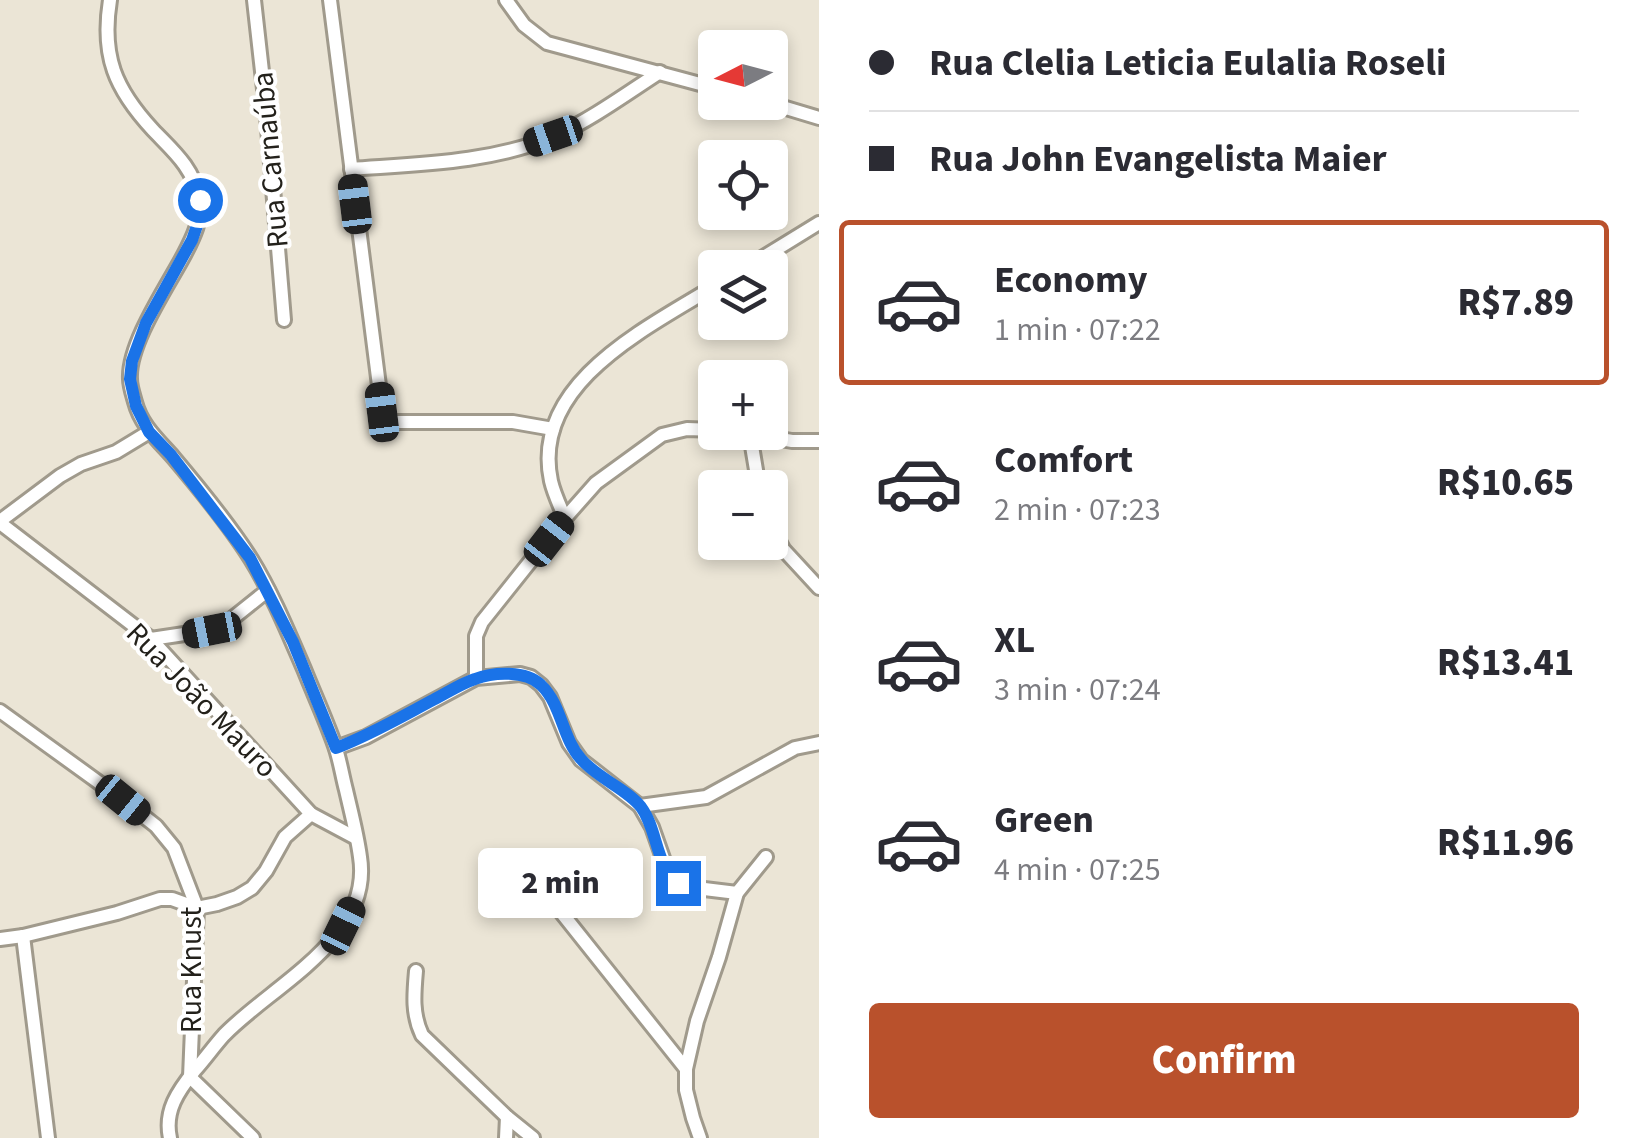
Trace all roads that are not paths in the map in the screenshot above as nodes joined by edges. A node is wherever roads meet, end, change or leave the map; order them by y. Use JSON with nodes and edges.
{"nodes":[{"id":1,"x":110,"y":0,"type":"edge"},
{"id":2,"x":254,"y":0,"type":"edge"},
{"id":3,"x":330,"y":0,"type":"edge"},
{"id":4,"x":506,"y":0,"type":"edge"},
{"id":5,"x":660,"y":72,"type":"junction"},
{"id":6,"x":698,"y":83,"type":"edge"},
{"id":7,"x":788,"y":109,"type":"edge"},
{"id":8,"x":819,"y":118,"type":"edge"},
{"id":9,"x":350,"y":170,"type":"junction"},
{"id":10,"x":819,"y":223,"type":"edge"},
{"id":11,"x":775,"y":250,"type":"edge"},
{"id":12,"x":698,"y":296,"type":"edge"},
{"id":13,"x":284,"y":320,"type":"dead end"},
{"id":14,"x":553,"y":429,"type":"junction"},
{"id":15,"x":698,"y":429,"type":"edge"},
{"id":16,"x":149,"y":432,"type":"junction"},
{"id":17,"x":788,"y":440,"type":"edge"},
{"id":18,"x":819,"y":441,"type":"edge"},
{"id":19,"x":565,"y":518,"type":"junction"},
{"id":20,"x":0,"y":522,"type":"edge"},
{"id":21,"x":788,"y":555,"type":"edge"},
{"id":22,"x":819,"y":588,"type":"edge"},
{"id":23,"x":268,"y":590,"type":"junction"},
{"id":24,"x":151,"y":639,"type":"junction"},
{"id":25,"x":476,"y":678,"type":"junction"},
{"id":26,"x":0,"y":711,"type":"edge"},
{"id":27,"x":819,"y":743,"type":"edge"},
{"id":28,"x":336,"y":748,"type":"junction"},
{"id":29,"x":640,"y":806,"type":"junction"},
{"id":30,"x":310,"y":814,"type":"junction"},
{"id":31,"x":356,"y":838,"type":"junction"},
{"id":32,"x":766,"y":857,"type":"dead end"},
{"id":33,"x":737,"y":893,"type":"junction"},
{"id":34,"x":552,"y":902,"type":"dead end"},
{"id":35,"x":197,"y":908,"type":"junction"},
{"id":36,"x":24,"y":936,"type":"junction"},
{"id":37,"x":0,"y":939,"type":"edge"},
{"id":38,"x":416,"y":971,"type":"dead end"},
{"id":39,"x":686,"y":1069,"type":"junction"},
{"id":40,"x":190,"y":1077,"type":"junction"},
{"id":41,"x":507,"y":1117,"type":"junction"},
{"id":42,"x":48,"y":1138,"type":"edge"},
{"id":43,"x":170,"y":1138,"type":"edge"},
{"id":44,"x":253,"y":1138,"type":"edge"},
{"id":45,"x":506,"y":1138,"type":"edge"},
{"id":46,"x":533,"y":1138,"type":"edge"},
{"id":47,"x":700,"y":1138,"type":"edge"}],
"edges":[{"from":1,"to":16,"type":"street"},
{"from":2,"to":13,"type":"street","name":"Rua Carnaúba"},
{"from":3,"to":9,"type":"street"},
{"from":4,"to":5,"type":"street"},
{"from":5,"to":6,"type":"street"},
{"from":5,"to":9,"type":"street"},
{"from":7,"to":8,"type":"street"},
{"from":9,"to":14,"type":"street"},
{"from":10,"to":11,"type":"street"},
{"from":12,"to":14,"type":"street"},
{"from":14,"to":19,"type":"street"},
{"from":15,"to":19,"type":"street"},
{"from":16,"to":20,"type":"street"},
{"from":16,"to":23,"type":"street"},
{"from":17,"to":18,"type":"street"},
{"from":19,"to":25,"type":"street"},
{"from":20,"to":24,"type":"street","name":"Rua João Mauro"},
{"from":21,"to":22,"type":"street"},
{"from":23,"to":24,"type":"street"},
{"from":23,"to":28,"type":"street"},
{"from":24,"to":30,"type":"street","name":"Rua João Mauro"},
{"from":25,"to":28,"type":"street"},
{"from":25,"to":29,"type":"street"},
{"from":26,"to":35,"type":"street","name":"Rua Knust"},
{"from":27,"to":29,"type":"street"},
{"from":28,"to":31,"type":"street"},
{"from":29,"to":33,"type":"street"},
{"from":30,"to":31,"type":"street","name":"Rua João Mauro"},
{"from":30,"to":35,"type":"street"},
{"from":31,"to":40,"type":"street"},
{"from":32,"to":33,"type":"street"},
{"from":33,"to":39,"type":"street"},
{"from":34,"to":39,"type":"street"},
{"from":35,"to":36,"type":"street"},
{"from":35,"to":40,"type":"street","name":"Rua Knust"},
{"from":36,"to":37,"type":"street"},
{"from":36,"to":42,"type":"street"},
{"from":38,"to":41,"type":"street"},
{"from":39,"to":47,"type":"street"},
{"from":40,"to":43,"type":"street"},
{"from":40,"to":44,"type":"street"},
{"from":41,"to":45,"type":"street"},
{"from":41,"to":46,"type":"street"}]}
